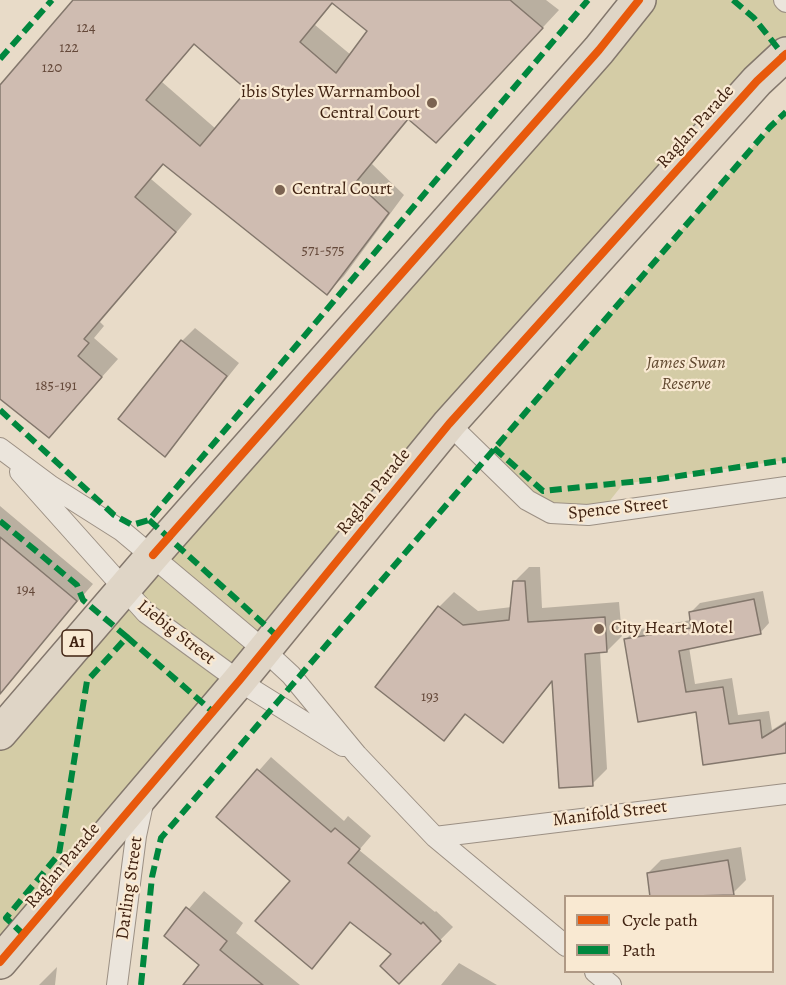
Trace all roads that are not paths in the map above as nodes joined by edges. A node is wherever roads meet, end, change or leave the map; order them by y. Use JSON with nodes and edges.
{"nodes":[{"id":1,"x":639,"y":0,"type":"edge"},
{"id":2,"x":786,"y":54,"type":"edge"},
{"id":3,"x":772,"y":81,"type":"edge"},
{"id":4,"x":449,"y":424,"type":"junction"},
{"id":5,"x":1,"y":449,"type":"edge"},
{"id":6,"x":786,"y":487,"type":"edge"},
{"id":7,"x":153,"y":555,"type":"junction"},
{"id":8,"x":124,"y":590,"type":"junction"},
{"id":9,"x":264,"y":650,"type":"junction"},
{"id":10,"x":239,"y":681,"type":"junction"},
{"id":11,"x":0,"y":734,"type":"edge"},
{"id":12,"x":357,"y":755,"type":"junction"},
{"id":13,"x":146,"y":791,"type":"junction"},
{"id":14,"x":786,"y":794,"type":"edge"},
{"id":15,"x":435,"y":837,"type":"junction"},
{"id":16,"x":564,"y":944,"type":"edge"},
{"id":17,"x":0,"y":962,"type":"edge"},
{"id":18,"x":596,"y":973,"type":"edge"},
{"id":19,"x":117,"y":985,"type":"edge"},
{"id":20,"x":611,"y":985,"type":"edge"}],
"edges":[{"from":1,"to":7,"type":"highway","number":"A1"},
{"from":2,"to":3,"type":"highway","name":"Raglan Parade"},
{"from":3,"to":4,"type":"highway","name":"Raglan Parade"},
{"from":4,"to":6,"type":"street","name":"Spence Street"},
{"from":4,"to":9,"type":"highway","name":"Raglan Parade"},
{"from":5,"to":7,"type":"street","name":"Liebig Street"},
{"from":5,"to":8,"type":"street","name":"Liebig Street"},
{"from":7,"to":8,"type":"highway","number":"A1"},
{"from":7,"to":9,"type":"street","name":"Liebig Street"},
{"from":8,"to":10,"type":"street","name":"Liebig Street"},
{"from":8,"to":11,"type":"highway","number":"A1"},
{"from":9,"to":10,"type":"highway","name":"Raglan Parade"},
{"from":9,"to":12,"type":"street","name":"Liebig Street"},
{"from":10,"to":12,"type":"street","name":"Liebig Street"},
{"from":10,"to":13,"type":"highway","name":"Raglan Parade"},
{"from":12,"to":15,"type":"street","name":"Liebig Street"},
{"from":13,"to":17,"type":"highway","name":"Raglan Parade"},
{"from":13,"to":19,"type":"street","name":"Darling Street"},
{"from":14,"to":15,"type":"street","name":"Manifold Street"},
{"from":15,"to":16,"type":"street","name":"Liebig Street"},
{"from":18,"to":20,"type":"street"}]}
